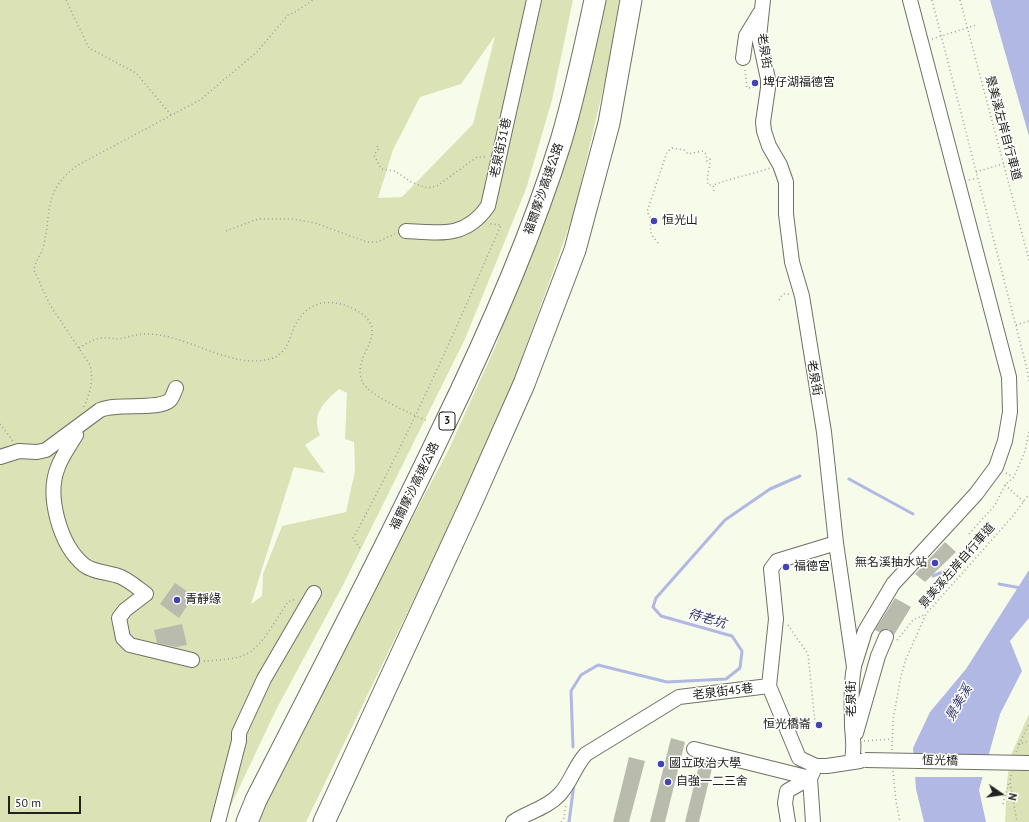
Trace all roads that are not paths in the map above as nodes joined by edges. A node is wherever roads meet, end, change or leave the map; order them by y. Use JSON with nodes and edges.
{"nodes":[{"id":1,"x":534,"y":0,"type":"edge"},
{"id":2,"x":595,"y":0,"type":"edge"},
{"id":3,"x":631,"y":0,"type":"edge"},
{"id":4,"x":910,"y":0,"type":"edge"},
{"id":5,"x":762,"y":4,"type":"edge"},
{"id":6,"x":743,"y":58,"type":"road end"},
{"id":7,"x":406,"y":231,"type":"road end"},
{"id":8,"x":176,"y":388,"type":"dead end"},
{"id":9,"x":73,"y":430,"type":"junction"},
{"id":10,"x":0,"y":457,"type":"edge"},
{"id":11,"x":836,"y":543,"type":"junction"},
{"id":12,"x":314,"y":593,"type":"dead end"},
{"id":13,"x":886,"y":637,"type":"dead end"},
{"id":14,"x":192,"y":660,"type":"road end"},
{"id":15,"x":854,"y":667,"type":"junction"},
{"id":16,"x":768,"y":686,"type":"junction"},
{"id":17,"x":858,"y":739,"type":"junction"},
{"id":18,"x":694,"y":749,"type":"dead end"},
{"id":19,"x":851,"y":762,"type":"junction"},
{"id":20,"x":1029,"y":763,"type":"edge"},
{"id":21,"x":813,"y":772,"type":"junction"},
{"id":22,"x":218,"y":822,"type":"edge"},
{"id":23,"x":246,"y":822,"type":"edge"},
{"id":24,"x":324,"y":822,"type":"edge"},
{"id":25,"x":513,"y":822,"type":"edge"},
{"id":26,"x":788,"y":822,"type":"edge"},
{"id":27,"x":813,"y":822,"type":"edge"}],
"edges":[{"from":1,"to":7,"type":"street","name":"老泉街31巷"},
{"from":2,"to":23,"type":"highway","name":"福爾摩沙高速公路","number":"3"},
{"from":3,"to":24,"type":"highway"},
{"from":4,"to":15,"type":"street"},
{"from":5,"to":6,"type":"street"},
{"from":5,"to":11,"type":"street","name":"老泉街"},
{"from":8,"to":9,"type":"street"},
{"from":9,"to":10,"type":"street"},
{"from":9,"to":14,"type":"street"},
{"from":11,"to":15,"type":"street","name":"老泉街"},
{"from":11,"to":16,"type":"street"},
{"from":12,"to":22,"type":"street"},
{"from":13,"to":17,"type":"street"},
{"from":15,"to":17,"type":"street","name":"老泉街"},
{"from":16,"to":21,"type":"street","name":"老泉街45巷"},
{"from":16,"to":25,"type":"street","name":"老泉街45巷"},
{"from":17,"to":19,"type":"street","name":"老泉街"},
{"from":18,"to":21,"type":"street"},
{"from":19,"to":20,"type":"street","name":"恆光橋","bridge":true},
{"from":19,"to":21,"type":"street"},
{"from":21,"to":26,"type":"street"},
{"from":21,"to":27,"type":"street"}]}
